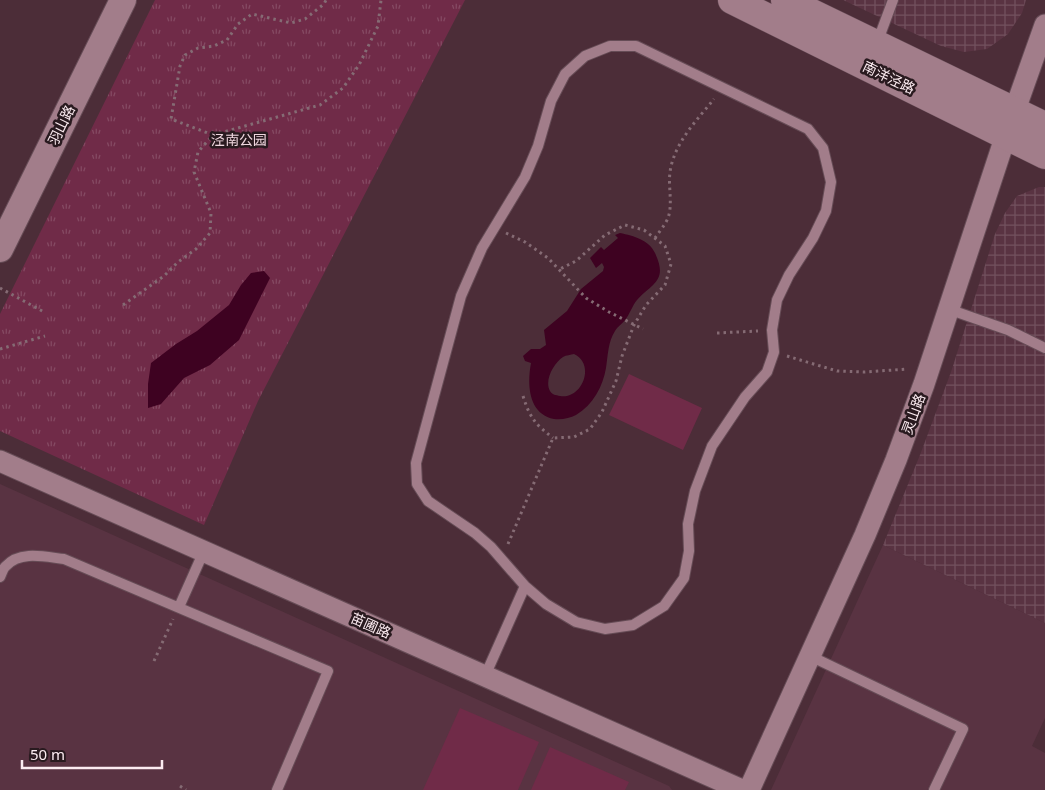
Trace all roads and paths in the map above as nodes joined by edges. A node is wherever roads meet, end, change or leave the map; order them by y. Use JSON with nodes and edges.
{"nodes":[{"id":1,"x":123,"y":0,"type":"edge"},
{"id":2,"x":326,"y":0,"type":"edge"},
{"id":3,"x":381,"y":0,"type":"edge"},
{"id":4,"x":732,"y":0,"type":"edge"},
{"id":5,"x":785,"y":0,"type":"edge"},
{"id":6,"x":893,"y":0,"type":"edge"},
{"id":7,"x":1045,"y":25,"type":"edge"},
{"id":8,"x":877,"y":44,"type":"junction"},
{"id":9,"x":723,"y":88,"type":"junction"},
{"id":10,"x":1010,"y":123,"type":"junction"},
{"id":11,"x":1045,"y":126,"type":"edge"},
{"id":12,"x":214,"y":135,"type":"junction"},
{"id":13,"x":1045,"y":154,"type":"edge"},
{"id":14,"x":494,"y":228,"type":"junction"},
{"id":15,"x":656,"y":238,"type":"junction"},
{"id":16,"x":0,"y":249,"type":"edge"},
{"id":17,"x":558,"y":270,"type":"junction"},
{"id":18,"x":0,"y":288,"type":"edge"},
{"id":19,"x":123,"y":305,"type":"dead end"},
{"id":20,"x":948,"y":309,"type":"junction"},
{"id":21,"x":44,"y":312,"type":"dead end"},
{"id":22,"x":634,"y":325,"type":"junction"},
{"id":23,"x":643,"y":328,"type":"dead end"},
{"id":24,"x":772,"y":330,"type":"junction"},
{"id":25,"x":717,"y":333,"type":"dead end"},
{"id":26,"x":45,"y":336,"type":"dead end"},
{"id":27,"x":1045,"y":348,"type":"edge"},
{"id":28,"x":0,"y":349,"type":"edge"},
{"id":29,"x":774,"y":352,"type":"junction"},
{"id":30,"x":929,"y":368,"type":"junction"},
{"id":31,"x":523,"y":396,"type":"dead end"},
{"id":32,"x":553,"y":438,"type":"junction"},
{"id":33,"x":0,"y":461,"type":"edge"},
{"id":34,"x":204,"y":551,"type":"junction"},
{"id":35,"x":501,"y":559,"type":"junction"},
{"id":36,"x":0,"y":577,"type":"edge"},
{"id":37,"x":525,"y":586,"type":"junction"},
{"id":38,"x":179,"y":607,"type":"junction"},
{"id":39,"x":810,"y":656,"type":"junction"},
{"id":40,"x":154,"y":661,"type":"dead end"},
{"id":41,"x":485,"y":676,"type":"junction"},
{"id":42,"x":180,"y":786,"type":"dead end"},
{"id":43,"x":186,"y":790,"type":"edge"},
{"id":44,"x":278,"y":790,"type":"edge"},
{"id":45,"x":742,"y":790,"type":"edge"},
{"id":46,"x":749,"y":790,"type":"edge"},
{"id":47,"x":934,"y":790,"type":"edge"}],
"edges":[{"from":1,"to":16,"type":"street","name":"羽山路"},
{"from":2,"to":12,"type":"path"},
{"from":3,"to":12,"type":"path"},
{"from":4,"to":10,"type":"main road","name":"南洋泾路"},
{"from":5,"to":8,"type":"main road","name":"南洋泾路"},
{"from":6,"to":8,"type":"lane"},
{"from":7,"to":10,"type":"street","name":"灵山路"},
{"from":8,"to":10,"type":"main road","name":"南洋泾路"},
{"from":9,"to":14,"type":"lane"},
{"from":9,"to":15,"type":"path"},
{"from":9,"to":24,"type":"lane"},
{"from":10,"to":11,"type":"main road","name":"南洋泾路"},
{"from":10,"to":13,"type":"main road","name":"南洋泾路"},
{"from":10,"to":20,"type":"street","name":"灵山路"},
{"from":12,"to":19,"type":"path"},
{"from":14,"to":17,"type":"path"},
{"from":14,"to":35,"type":"lane"},
{"from":15,"to":17,"type":"path"},
{"from":15,"to":22,"type":"path"},
{"from":17,"to":22,"type":"path"},
{"from":18,"to":21,"type":"path"},
{"from":20,"to":27,"type":"lane"},
{"from":20,"to":30,"type":"street","name":"灵山路"},
{"from":22,"to":23,"type":"path"},
{"from":22,"to":32,"type":"path"},
{"from":24,"to":25,"type":"path"},
{"from":24,"to":29,"type":"lane"},
{"from":26,"to":28,"type":"path"},
{"from":29,"to":30,"type":"path"},
{"from":29,"to":37,"type":"lane"},
{"from":30,"to":39,"type":"street","name":"灵山路"},
{"from":31,"to":32,"type":"path"},
{"from":32,"to":35,"type":"path"},
{"from":33,"to":34,"type":"street","name":"苗圃路"},
{"from":34,"to":38,"type":"lane"},
{"from":34,"to":41,"type":"street","name":"苗圃路"},
{"from":35,"to":37,"type":"lane"},
{"from":36,"to":38,"type":"lane"},
{"from":37,"to":41,"type":"lane"},
{"from":38,"to":40,"type":"path"},
{"from":38,"to":44,"type":"lane"},
{"from":39,"to":46,"type":"street","name":"灵山路"},
{"from":39,"to":47,"type":"lane"},
{"from":41,"to":45,"type":"street","name":"苗圃路"},
{"from":42,"to":43,"type":"path"}]}
